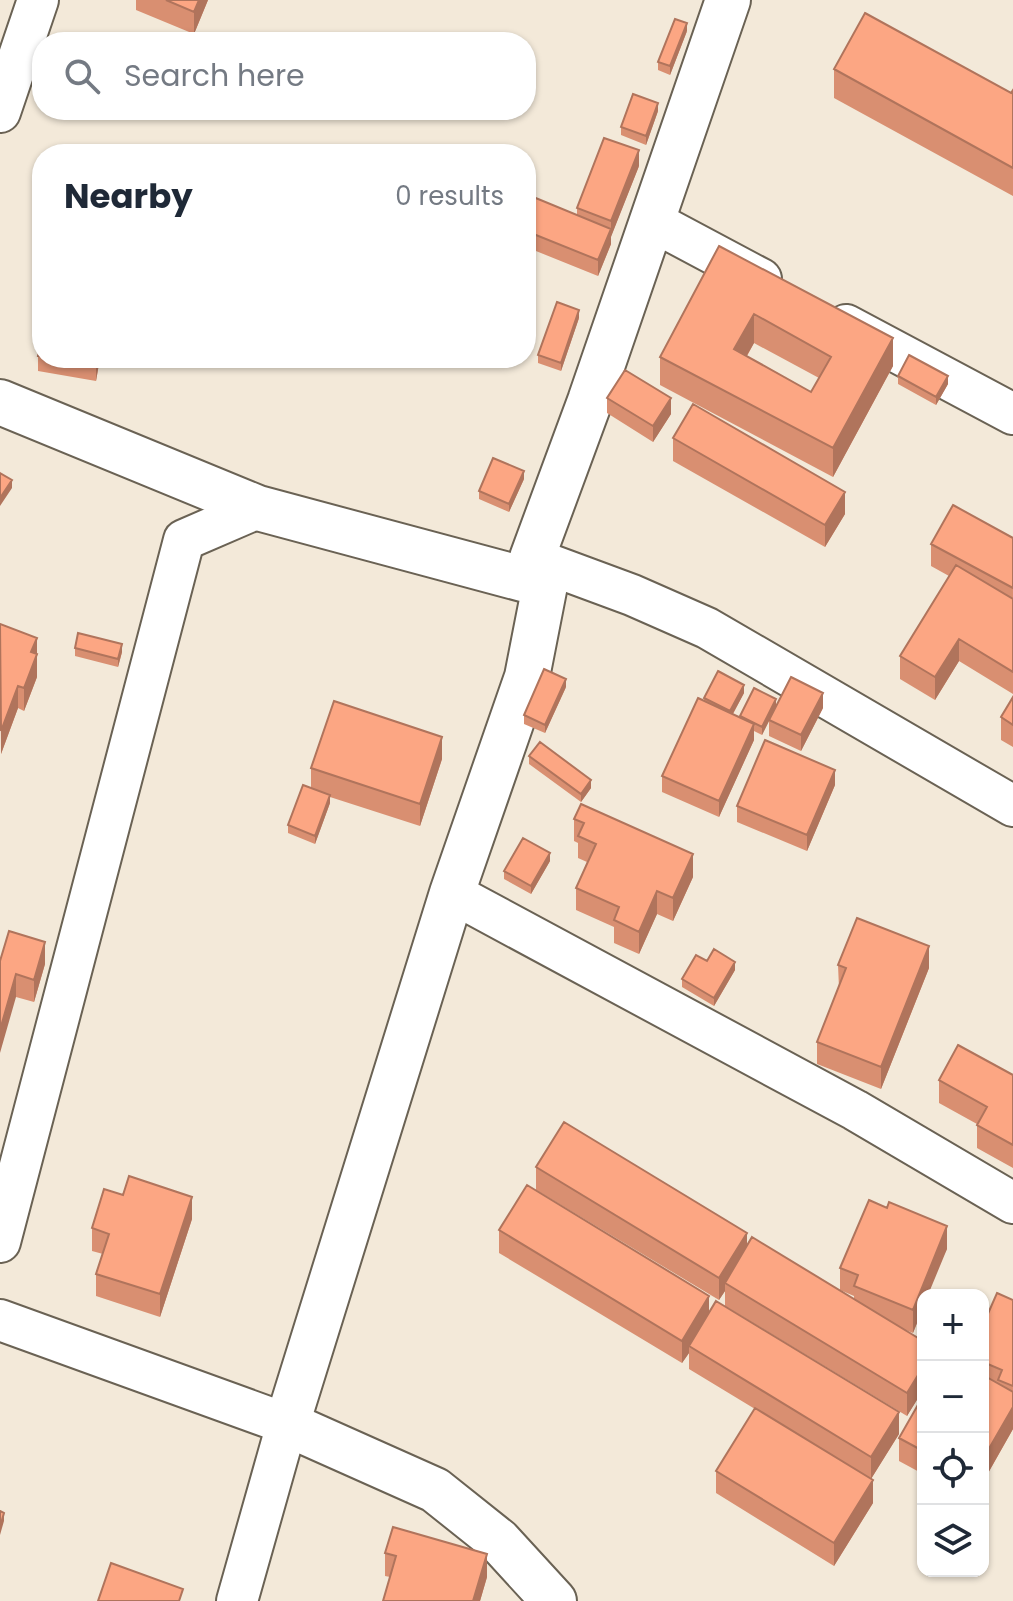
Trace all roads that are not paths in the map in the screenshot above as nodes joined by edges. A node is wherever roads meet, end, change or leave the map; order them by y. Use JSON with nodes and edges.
{"nodes":[{"id":1,"x":38,"y":0,"type":"edge"},
{"id":2,"x":728,"y":0,"type":"edge"},
{"id":3,"x":0,"y":112,"type":"edge"},
{"id":4,"x":652,"y":221,"type":"junction"},
{"id":5,"x":0,"y":402,"type":"edge"},
{"id":6,"x":1013,"y":414,"type":"edge"},
{"id":7,"x":258,"y":508,"type":"junction"},
{"id":8,"x":538,"y":572,"type":"junction"},
{"id":9,"x":1013,"y":806,"type":"edge"},
{"id":10,"x":452,"y":893,"type":"junction"},
{"id":11,"x":1013,"y":1203,"type":"edge"},
{"id":12,"x":0,"y":1242,"type":"edge"},
{"id":13,"x":0,"y":1320,"type":"edge"},
{"id":14,"x":287,"y":1424,"type":"junction"},
{"id":15,"x":237,"y":1601,"type":"edge"},
{"id":16,"x":554,"y":1601,"type":"edge"}],
"edges":[{"from":1,"to":3,"type":"street"},
{"from":2,"to":4,"type":"street"},
{"from":4,"to":6,"type":"street"},
{"from":4,"to":8,"type":"street"},
{"from":5,"to":7,"type":"street"},
{"from":7,"to":8,"type":"street"},
{"from":7,"to":12,"type":"street"},
{"from":8,"to":9,"type":"street"},
{"from":8,"to":10,"type":"street"},
{"from":10,"to":11,"type":"street"},
{"from":10,"to":14,"type":"street"},
{"from":13,"to":14,"type":"street"},
{"from":14,"to":15,"type":"street"},
{"from":14,"to":16,"type":"street"}]}
